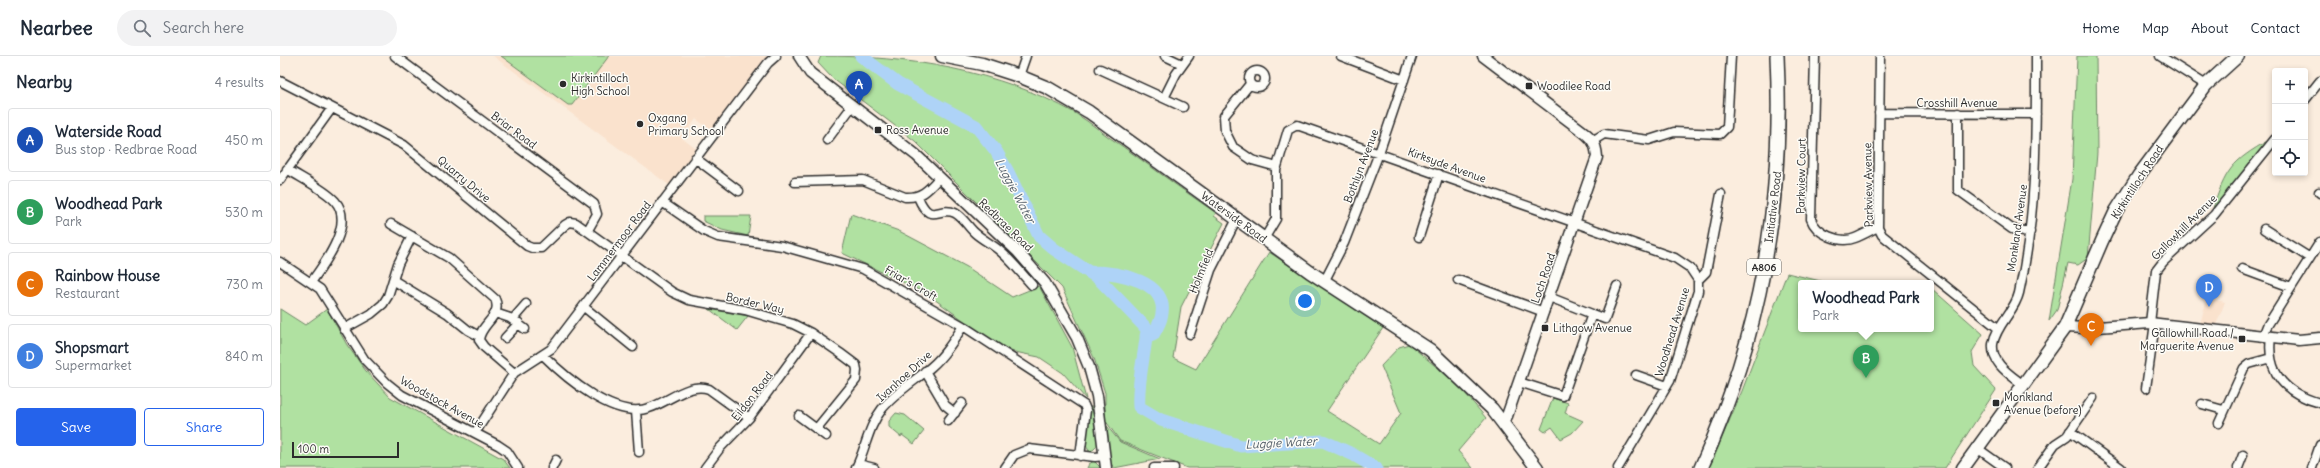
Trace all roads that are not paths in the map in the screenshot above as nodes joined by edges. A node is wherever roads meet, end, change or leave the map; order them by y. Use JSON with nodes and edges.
{"nodes":[{"id":1,"x":395,"y":56,"type":"edge"},
{"id":2,"x":776,"y":56,"type":"edge"},
{"id":3,"x":799,"y":56,"type":"edge"},
{"id":4,"x":942,"y":56,"type":"edge"},
{"id":5,"x":1026,"y":56,"type":"edge"},
{"id":6,"x":1165,"y":56,"type":"edge"},
{"id":7,"x":1189,"y":56,"type":"edge"},
{"id":8,"x":1341,"y":56,"type":"edge"},
{"id":9,"x":1412,"y":56,"type":"edge"},
{"id":10,"x":1483,"y":56,"type":"edge"},
{"id":11,"x":1731,"y":56,"type":"edge"},
{"id":12,"x":1777,"y":56,"type":"edge"},
{"id":13,"x":1815,"y":56,"type":"edge"},
{"id":14,"x":1880,"y":56,"type":"edge"},
{"id":15,"x":2036,"y":56,"type":"edge"},
{"id":16,"x":2160,"y":56,"type":"edge"},
{"id":17,"x":2238,"y":56,"type":"edge"},
{"id":18,"x":1182,"y":64,"type":"junction"},
{"id":19,"x":1100,"y":69,"type":"dead end"},
{"id":20,"x":1019,"y":76,"type":"junction"},
{"id":21,"x":1404,"y":80,"type":"junction"},
{"id":22,"x":280,"y":81,"type":"edge"},
{"id":23,"x":2320,"y":81,"type":"edge"},
{"id":24,"x":1250,"y":84,"type":"dead end"},
{"id":25,"x":2206,"y":85,"type":"junction"},
{"id":26,"x":2308,"y":96,"type":"edge"},
{"id":27,"x":1164,"y":98,"type":"junction"},
{"id":28,"x":854,"y":105,"type":"junction"},
{"id":29,"x":1183,"y":107,"type":"dead end"},
{"id":30,"x":332,"y":108,"type":"junction"},
{"id":31,"x":1878,"y":113,"type":"junction"},
{"id":32,"x":1958,"y":114,"type":"junction"},
{"id":33,"x":2036,"y":114,"type":"junction"},
{"id":34,"x":826,"y":140,"type":"dead end"},
{"id":35,"x":1594,"y":140,"type":"junction"},
{"id":36,"x":2274,"y":140,"type":"edge"},
{"id":37,"x":1379,"y":153,"type":"junction"},
{"id":38,"x":695,"y":158,"type":"junction"},
{"id":39,"x":1277,"y":167,"type":"junction"},
{"id":40,"x":287,"y":169,"type":"junction"},
{"id":41,"x":1439,"y":174,"type":"junction"},
{"id":42,"x":940,"y":178,"type":"junction"},
{"id":43,"x":280,"y":180,"type":"edge"},
{"id":44,"x":795,"y":182,"type":"dead end"},
{"id":45,"x":739,"y":191,"type":"dead end"},
{"id":46,"x":1722,"y":194,"type":"dead end"},
{"id":47,"x":918,"y":197,"type":"junction"},
{"id":48,"x":662,"y":202,"type":"junction"},
{"id":49,"x":1237,"y":219,"type":"junction"},
{"id":50,"x":1574,"y":223,"type":"junction"},
{"id":51,"x":392,"y":224,"type":"dead end"},
{"id":52,"x":1878,"y":227,"type":"junction"},
{"id":53,"x":2264,"y":229,"type":"dead end"},
{"id":54,"x":588,"y":230,"type":"junction"},
{"id":55,"x":2030,"y":232,"type":"junction"},
{"id":56,"x":412,"y":236,"type":"junction"},
{"id":57,"x":1418,"y":237,"type":"dead end"},
{"id":58,"x":1264,"y":238,"type":"junction"},
{"id":59,"x":2320,"y":242,"type":"edge"},
{"id":60,"x":622,"y":254,"type":"junction"},
{"id":61,"x":2310,"y":258,"type":"junction"},
{"id":62,"x":280,"y":262,"type":"edge"},
{"id":63,"x":2242,"y":269,"type":"dead end"},
{"id":64,"x":394,"y":280,"type":"junction"},
{"id":65,"x":1458,"y":280,"type":"dead end"},
{"id":66,"x":1698,"y":280,"type":"junction"},
{"id":67,"x":312,"y":281,"type":"junction"},
{"id":68,"x":1324,"y":282,"type":"junction"},
{"id":69,"x":1032,"y":285,"type":"dead end"},
{"id":70,"x":1617,"y":286,"type":"dead end"},
{"id":71,"x":2291,"y":287,"type":"junction"},
{"id":72,"x":1549,"y":297,"type":"junction"},
{"id":73,"x":526,"y":304,"type":"dead end"},
{"id":74,"x":584,"y":307,"type":"junction"},
{"id":75,"x":1544,"y":312,"type":"junction"},
{"id":76,"x":495,"y":313,"type":"junction"},
{"id":77,"x":1592,"y":314,"type":"junction"},
{"id":78,"x":2152,"y":323,"type":"junction"},
{"id":79,"x":519,"y":324,"type":"junction"},
{"id":80,"x":964,"y":326,"type":"junction"},
{"id":81,"x":2065,"y":326,"type":"junction"},
{"id":82,"x":344,"y":329,"type":"junction"},
{"id":83,"x":1999,"y":329,"type":"junction"},
{"id":84,"x":811,"y":333,"type":"junction"},
{"id":85,"x":1190,"y":334,"type":"dead end"},
{"id":86,"x":480,"y":336,"type":"junction"},
{"id":87,"x":2267,"y":336,"type":"junction"},
{"id":88,"x":505,"y":338,"type":"dead end"},
{"id":89,"x":2320,"y":338,"type":"edge"},
{"id":90,"x":633,"y":347,"type":"dead end"},
{"id":91,"x":544,"y":355,"type":"junction"},
{"id":92,"x":2270,"y":358,"type":"junction"},
{"id":93,"x":925,"y":371,"type":"junction"},
{"id":94,"x":514,"y":373,"type":"junction"},
{"id":95,"x":1636,"y":374,"type":"dead end"},
{"id":96,"x":1519,"y":382,"type":"junction"},
{"id":97,"x":2022,"y":384,"type":"junction"},
{"id":98,"x":1667,"y":386,"type":"junction"},
{"id":99,"x":2146,"y":388,"type":"dead end"},
{"id":100,"x":2093,"y":398,"type":"dead end"},
{"id":101,"x":962,"y":403,"type":"dead end"},
{"id":102,"x":2320,"y":403,"type":"edge"},
{"id":103,"x":2202,"y":404,"type":"dead end"},
{"id":104,"x":2223,"y":410,"type":"junction"},
{"id":105,"x":636,"y":411,"type":"junction"},
{"id":106,"x":955,"y":412,"type":"junction"},
{"id":107,"x":799,"y":416,"type":"dead end"},
{"id":108,"x":749,"y":418,"type":"junction"},
{"id":109,"x":948,"y":421,"type":"dead end"},
{"id":110,"x":1502,"y":421,"type":"junction"},
{"id":111,"x":2219,"y":424,"type":"dead end"},
{"id":112,"x":817,"y":428,"type":"junction"},
{"id":113,"x":2070,"y":431,"type":"junction"},
{"id":114,"x":475,"y":433,"type":"junction"},
{"id":115,"x":826,"y":436,"type":"dead end"},
{"id":116,"x":2320,"y":445,"type":"edge"},
{"id":117,"x":639,"y":452,"type":"dead end"},
{"id":118,"x":1974,"y":452,"type":"junction"},
{"id":119,"x":2242,"y":455,"type":"dead end"},
{"id":120,"x":1080,"y":456,"type":"junction"},
{"id":121,"x":1105,"y":456,"type":"junction"},
{"id":122,"x":556,"y":460,"type":"dead end"},
{"id":123,"x":857,"y":466,"type":"edge"},
{"id":124,"x":518,"y":468,"type":"edge"},
{"id":125,"x":552,"y":468,"type":"edge"},
{"id":126,"x":705,"y":468,"type":"edge"},
{"id":127,"x":874,"y":468,"type":"edge"},
{"id":128,"x":1005,"y":468,"type":"edge"},
{"id":129,"x":1106,"y":468,"type":"edge"},
{"id":130,"x":1154,"y":468,"type":"edge"},
{"id":131,"x":1174,"y":468,"type":"edge"},
{"id":132,"x":1537,"y":468,"type":"edge"},
{"id":133,"x":1618,"y":468,"type":"edge"},
{"id":134,"x":1701,"y":468,"type":"edge"},
{"id":135,"x":1963,"y":468,"type":"edge"},
{"id":136,"x":1968,"y":468,"type":"edge"},
{"id":137,"x":2005,"y":468,"type":"edge"},
{"id":138,"x":2038,"y":468,"type":"edge"},
{"id":139,"x":2121,"y":468,"type":"edge"},
{"id":140,"x":2238,"y":468,"type":"edge"},
{"id":141,"x":2312,"y":468,"type":"edge"}],
"edges":[{"from":1,"to":54,"type":"street","name":"Briar Road"},
{"from":2,"to":38,"type":"street","name":"Lammermoor Road"},
{"from":3,"to":28,"type":"street","name":"Redbrae Road"},
{"from":4,"to":20,"type":"main road","name":"Waterside Road"},
{"from":5,"to":20,"type":"street"},
{"from":6,"to":18,"type":"street"},
{"from":7,"to":18,"type":"street"},
{"from":8,"to":21,"type":"street"},
{"from":9,"to":21,"type":"street","name":"Bothlyn Avenue"},
{"from":10,"to":35,"type":"street"},
{"from":11,"to":35,"type":"street"},
{"from":12,"to":134,"type":"main road","name":"Initiative Road","number":"A806"},
{"from":13,"to":52,"type":"street","name":"Parkview Court"},
{"from":14,"to":31,"type":"street","name":"Parkview Avenue"},
{"from":15,"to":33,"type":"street","name":"Monkland Avenue"},
{"from":16,"to":25,"type":"street"},
{"from":17,"to":25,"type":"main road","name":"Kirkintilloch Road"},
{"from":18,"to":27,"type":"street"},
{"from":19,"to":27,"type":"street"},
{"from":20,"to":49,"type":"main road","name":"Waterside Road"},
{"from":21,"to":37,"type":"street","name":"Bothlyn Avenue"},
{"from":22,"to":30,"type":"street","name":"Quarry Drive"},
{"from":23,"to":26,"type":"street"},
{"from":24,"to":39,"type":"street"},
{"from":25,"to":81,"type":"main road","name":"Kirkintilloch Road"},
{"from":27,"to":29,"type":"street"},
{"from":28,"to":34,"type":"street"},
{"from":28,"to":42,"type":"street","name":"Redbrae Road"},
{"from":30,"to":40,"type":"street"},
{"from":30,"to":54,"type":"street","name":"Quarry Drive"},
{"from":31,"to":32,"type":"street","name":"Crosshill Avenue"},
{"from":31,"to":52,"type":"street","name":"Parkview Avenue"},
{"from":32,"to":33,"type":"street","name":"Crosshill Avenue"},
{"from":32,"to":55,"type":"street"},
{"from":33,"to":55,"type":"street","name":"Monkland Avenue"},
{"from":35,"to":50,"type":"street","name":"Loch Road"},
{"from":36,"to":78,"type":"street","name":"Gallowhill Avenue"},
{"from":37,"to":39,"type":"street","name":"Kirksyde Avenue"},
{"from":37,"to":41,"type":"street","name":"Kirksyde Avenue"},
{"from":37,"to":68,"type":"street","name":"Bothlyn Avenue"},
{"from":38,"to":45,"type":"street"},
{"from":38,"to":48,"type":"street","name":"Lammermoor Road"},
{"from":39,"to":58,"type":"street","name":"Kirksyde Avenue"},
{"from":40,"to":43,"type":"street"},
{"from":40,"to":67,"type":"street"},
{"from":41,"to":50,"type":"street","name":"Kirksyde Avenue"},
{"from":41,"to":57,"type":"street"},
{"from":42,"to":47,"type":"street"},
{"from":42,"to":121,"type":"street","name":"Redbrae Road"},
{"from":44,"to":47,"type":"street"},
{"from":46,"to":66,"type":"street","name":"Woodhead Avenue"},
{"from":47,"to":69,"type":"street"},
{"from":48,"to":60,"type":"street","name":"Lammermoor Road"},
{"from":48,"to":80,"type":"street","name":"Friar's Croft"},
{"from":49,"to":58,"type":"main road","name":"Waterside Road"},
{"from":49,"to":85,"type":"street","name":"Holmfield"},
{"from":50,"to":66,"type":"street","name":"Kirksyde Avenue"},
{"from":50,"to":72,"type":"street","name":"Loch Road"},
{"from":51,"to":56,"type":"street"},
{"from":52,"to":83,"type":"street","name":"Parkview Avenue"},
{"from":53,"to":61,"type":"street"},
{"from":54,"to":60,"type":"street","name":"Quarry Drive"},
{"from":55,"to":83,"type":"street","name":"Monkland Avenue"},
{"from":56,"to":64,"type":"street"},
{"from":56,"to":76,"type":"street"},
{"from":58,"to":68,"type":"main road","name":"Waterside Road"},
{"from":59,"to":61,"type":"street"},
{"from":60,"to":74,"type":"street","name":"Lammermoor Road"},
{"from":60,"to":84,"type":"street","name":"Border Way"},
{"from":61,"to":71,"type":"street"},
{"from":62,"to":67,"type":"street","name":"Woodstock Avenue"},
{"from":63,"to":71,"type":"street"},
{"from":64,"to":82,"type":"street"},
{"from":64,"to":86,"type":"street"},
{"from":65,"to":75,"type":"street"},
{"from":66,"to":98,"type":"street","name":"Woodhead Avenue"},
{"from":67,"to":82,"type":"street","name":"Woodstock Avenue"},
{"from":68,"to":110,"type":"main road","name":"Waterside Road"},
{"from":70,"to":77,"type":"street"},
{"from":71,"to":87,"type":"street"},
{"from":72,"to":75,"type":"street","name":"Loch Road"},
{"from":72,"to":77,"type":"street"},
{"from":73,"to":79,"type":"street"},
{"from":74,"to":90,"type":"street"},
{"from":74,"to":91,"type":"street","name":"Lammermoor Road"},
{"from":75,"to":96,"type":"street","name":"Loch Road"},
{"from":76,"to":79,"type":"street"},
{"from":76,"to":86,"type":"street"},
{"from":77,"to":96,"type":"street"},
{"from":78,"to":81,"type":"street"},
{"from":78,"to":87,"type":"street"},
{"from":78,"to":99,"type":"street","name":"Gallowhill Avenue"},
{"from":79,"to":88,"type":"street"},
{"from":80,"to":93,"type":"street","name":"Ivanhoe Drive"},
{"from":80,"to":120,"type":"street","name":"Friar's Croft"},
{"from":81,"to":97,"type":"main road","name":"Kirkintilloch Road"},
{"from":82,"to":114,"type":"street","name":"Woodstock Avenue"},
{"from":83,"to":97,"type":"street","name":"Monkland Avenue"},
{"from":84,"to":108,"type":"street","name":"Eildon Road"},
{"from":84,"to":112,"type":"street","name":"Border Way"},
{"from":86,"to":94,"type":"street"},
{"from":87,"to":89,"type":"street"},
{"from":87,"to":92,"type":"street"},
{"from":91,"to":94,"type":"street","name":"Lammermoor Road"},
{"from":91,"to":105,"type":"street"},
{"from":92,"to":102,"type":"street"},
{"from":92,"to":104,"type":"street"},
{"from":93,"to":106,"type":"street"},
{"from":93,"to":123,"type":"street","name":"Ivanhoe Drive"},
{"from":94,"to":114,"type":"street","name":"Lammermoor Road"},
{"from":95,"to":98,"type":"street"},
{"from":96,"to":110,"type":"street","name":"Loch Road"},
{"from":97,"to":118,"type":"main road","name":"Kirkintilloch Road"},
{"from":98,"to":133,"type":"street","name":"Woodhead Avenue"},
{"from":100,"to":113,"type":"street"},
{"from":101,"to":106,"type":"street"},
{"from":103,"to":104,"type":"street"},
{"from":104,"to":111,"type":"street"},
{"from":105,"to":108,"type":"street"},
{"from":105,"to":117,"type":"street"},
{"from":106,"to":109,"type":"street"},
{"from":107,"to":112,"type":"street"},
{"from":108,"to":126,"type":"street","name":"Eildon Road"},
{"from":110,"to":132,"type":"main road","name":"Waterside Road"},
{"from":112,"to":115,"type":"street"},
{"from":113,"to":138,"type":"street"},
{"from":113,"to":139,"type":"street"},
{"from":114,"to":124,"type":"street","name":"Woodstock Avenue"},
{"from":116,"to":141,"type":"street"},
{"from":118,"to":135,"type":"main road","name":"Kirkintilloch Road"},
{"from":118,"to":136,"type":"main road"},
{"from":118,"to":137,"type":"street"},
{"from":119,"to":140,"type":"street"},
{"from":120,"to":121,"type":"street"},
{"from":120,"to":128,"type":"street"},
{"from":121,"to":129,"type":"street","name":"Redbrae Road"},
{"from":122,"to":125,"type":"street"},
{"from":123,"to":127,"type":"street"},
{"from":130,"to":131,"type":"street"}]}
